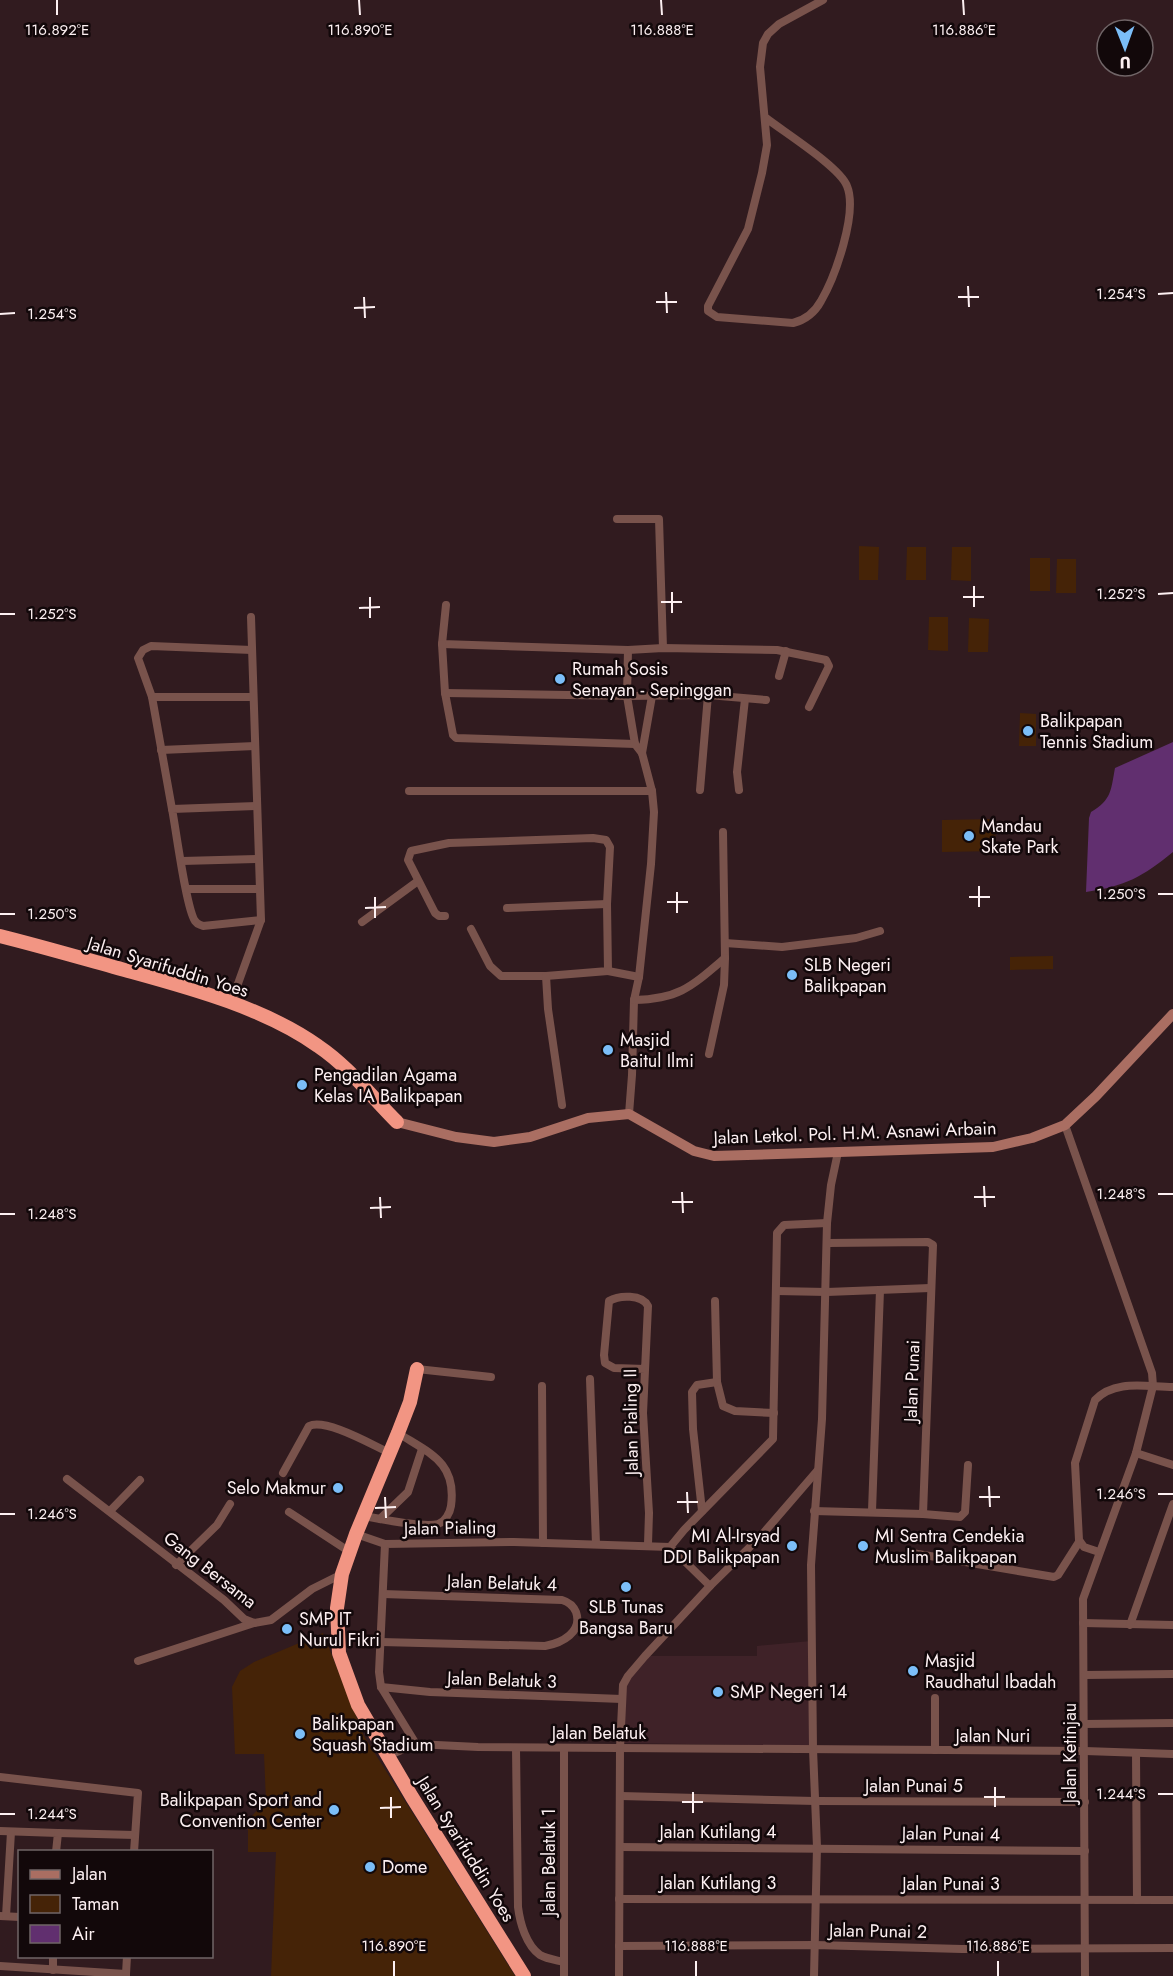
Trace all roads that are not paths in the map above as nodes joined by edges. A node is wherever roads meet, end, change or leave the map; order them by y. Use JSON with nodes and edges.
{"nodes":[{"id":1,"x":823,"y":0,"type":"edge"},
{"id":2,"x":766,"y":118,"type":"junction"},
{"id":3,"x":617,"y":519,"type":"dead end"},
{"id":4,"x":446,"y":605,"type":"dead end"},
{"id":5,"x":251,"y":617,"type":"dead end"},
{"id":6,"x":442,"y":644,"type":"junction"},
{"id":7,"x":663,"y":648,"type":"junction"},
{"id":8,"x":252,"y":650,"type":"junction"},
{"id":9,"x":628,"y":650,"type":"junction"},
{"id":10,"x":786,"y":651,"type":"junction"},
{"id":11,"x":780,"y":676,"type":"dead end"},
{"id":12,"x":445,"y":693,"type":"junction"},
{"id":13,"x":708,"y":695,"type":"junction"},
{"id":14,"x":627,"y":696,"type":"junction"},
{"id":15,"x":652,"y":696,"type":"junction"},
{"id":16,"x":254,"y":697,"type":"junction"},
{"id":17,"x":152,"y":698,"type":"junction"},
{"id":18,"x":745,"y":699,"type":"junction"},
{"id":19,"x":766,"y":700,"type":"dead end"},
{"id":20,"x":809,"y":707,"type":"dead end"},
{"id":21,"x":635,"y":744,"type":"junction"},
{"id":22,"x":255,"y":746,"type":"junction"},
{"id":23,"x":161,"y":750,"type":"junction"},
{"id":24,"x":642,"y":753,"type":"junction"},
{"id":25,"x":652,"y":790,"type":"junction"},
{"id":26,"x":700,"y":790,"type":"dead end"},
{"id":27,"x":740,"y":790,"type":"dead end"},
{"id":28,"x":410,"y":791,"type":"dead end"},
{"id":29,"x":257,"y":806,"type":"junction"},
{"id":30,"x":172,"y":809,"type":"junction"},
{"id":31,"x":723,"y":832,"type":"dead end"},
{"id":32,"x":258,"y":860,"type":"junction"},
{"id":33,"x":182,"y":861,"type":"junction"},
{"id":34,"x":418,"y":881,"type":"junction"},
{"id":35,"x":186,"y":889,"type":"junction"},
{"id":36,"x":259,"y":889,"type":"junction"},
{"id":37,"x":607,"y":904,"type":"junction"},
{"id":38,"x":507,"y":908,"type":"dead end"},
{"id":39,"x":445,"y":916,"type":"dead end"},
{"id":40,"x":261,"y":920,"type":"junction"},
{"id":41,"x":362,"y":922,"type":"dead end"},
{"id":42,"x":471,"y":929,"type":"dead end"},
{"id":43,"x":880,"y":931,"type":"dead end"},
{"id":44,"x":0,"y":936,"type":"edge"},
{"id":45,"x":725,"y":943,"type":"junction"},
{"id":46,"x":725,"y":958,"type":"junction"},
{"id":47,"x":608,"y":971,"type":"junction"},
{"id":48,"x":546,"y":976,"type":"junction"},
{"id":49,"x":639,"y":977,"type":"junction"},
{"id":50,"x":633,"y":1000,"type":"junction"},
{"id":51,"x":231,"y":1003,"type":"junction"},
{"id":52,"x":1173,"y":1014,"type":"edge"},
{"id":53,"x":709,"y":1054,"type":"dead end"},
{"id":54,"x":562,"y":1105,"type":"dead end"},
{"id":55,"x":629,"y":1114,"type":"junction"},
{"id":56,"x":397,"y":1122,"type":"joint"},
{"id":57,"x":1065,"y":1125,"type":"junction"},
{"id":58,"x":838,"y":1152,"type":"junction"},
{"id":59,"x":827,"y":1223,"type":"junction"},
{"id":60,"x":828,"y":1243,"type":"junction"},
{"id":61,"x":930,"y":1288,"type":"junction"},
{"id":62,"x":880,"y":1290,"type":"junction"},
{"id":63,"x":776,"y":1291,"type":"junction"},
{"id":64,"x":827,"y":1292,"type":"junction"},
{"id":65,"x":716,"y":1301,"type":"dead end"},
{"id":66,"x":417,"y":1369,"type":"joint"},
{"id":67,"x":645,"y":1369,"type":"junction"},
{"id":68,"x":491,"y":1377,"type":"dead end"},
{"id":69,"x":590,"y":1379,"type":"dead end"},
{"id":70,"x":717,"y":1382,"type":"junction"},
{"id":71,"x":542,"y":1386,"type":"dead end"},
{"id":72,"x":1153,"y":1386,"type":"junction"},
{"id":73,"x":1173,"y":1387,"type":"edge"},
{"id":74,"x":774,"y":1413,"type":"junction"},
{"id":75,"x":398,"y":1433,"type":"junction"},
{"id":76,"x":423,"y":1449,"type":"junction"},
{"id":77,"x":390,"y":1452,"type":"junction"},
{"id":78,"x":1136,"y":1453,"type":"junction"},
{"id":79,"x":968,"y":1465,"type":"dead end"},
{"id":80,"x":1173,"y":1466,"type":"edge"},
{"id":81,"x":817,"y":1472,"type":"junction"},
{"id":82,"x":283,"y":1473,"type":"dead end"},
{"id":83,"x":67,"y":1479,"type":"dead end"},
{"id":84,"x":140,"y":1480,"type":"dead end"},
{"id":85,"x":1173,"y":1503,"type":"edge"},
{"id":86,"x":230,"y":1504,"type":"dead end"},
{"id":87,"x":110,"y":1511,"type":"junction"},
{"id":88,"x":702,"y":1511,"type":"junction"},
{"id":89,"x":814,"y":1511,"type":"junction"},
{"id":90,"x":872,"y":1511,"type":"junction"},
{"id":91,"x":289,"y":1512,"type":"dead end"},
{"id":92,"x":923,"y":1514,"type":"junction"},
{"id":93,"x":364,"y":1516,"type":"junction"},
{"id":94,"x":380,"y":1519,"type":"junction"},
{"id":95,"x":356,"y":1534,"type":"junction"},
{"id":96,"x":1079,"y":1542,"type":"junction"},
{"id":97,"x":543,"y":1543,"type":"junction"},
{"id":98,"x":385,"y":1544,"type":"junction"},
{"id":99,"x":596,"y":1544,"type":"junction"},
{"id":100,"x":648,"y":1545,"type":"junction"},
{"id":101,"x":670,"y":1546,"type":"junction"},
{"id":102,"x":350,"y":1552,"type":"junction"},
{"id":103,"x":1099,"y":1552,"type":"junction"},
{"id":104,"x":912,"y":1553,"type":"dead end"},
{"id":105,"x":176,"y":1565,"type":"junction"},
{"id":106,"x":342,"y":1574,"type":"junction"},
{"id":107,"x":710,"y":1586,"type":"junction"},
{"id":108,"x":382,"y":1594,"type":"junction"},
{"id":109,"x":254,"y":1623,"type":"junction"},
{"id":110,"x":1083,"y":1623,"type":"junction"},
{"id":111,"x":1130,"y":1625,"type":"junction"},
{"id":112,"x":1173,"y":1625,"type":"edge"},
{"id":113,"x":381,"y":1642,"type":"junction"},
{"id":114,"x":138,"y":1660,"type":"dead end"},
{"id":115,"x":1173,"y":1674,"type":"edge"},
{"id":116,"x":1084,"y":1675,"type":"junction"},
{"id":117,"x":381,"y":1687,"type":"junction"},
{"id":118,"x":935,"y":1698,"type":"dead end"},
{"id":119,"x":622,"y":1699,"type":"junction"},
{"id":120,"x":1084,"y":1724,"type":"junction"},
{"id":121,"x":1173,"y":1724,"type":"edge"},
{"id":122,"x":416,"y":1744,"type":"junction"},
{"id":123,"x":516,"y":1748,"type":"junction"},
{"id":124,"x":564,"y":1748,"type":"junction"},
{"id":125,"x":620,"y":1748,"type":"junction"},
{"id":126,"x":813,"y":1749,"type":"junction"},
{"id":127,"x":935,"y":1750,"type":"junction"},
{"id":128,"x":1085,"y":1751,"type":"junction"},
{"id":129,"x":1136,"y":1753,"type":"junction"},
{"id":130,"x":1173,"y":1754,"type":"edge"},
{"id":131,"x":387,"y":1756,"type":"junction"},
{"id":132,"x":0,"y":1777,"type":"edge"},
{"id":133,"x":621,"y":1797,"type":"junction"},
{"id":134,"x":815,"y":1801,"type":"junction"},
{"id":135,"x":1085,"y":1803,"type":"junction"},
{"id":136,"x":0,"y":1831,"type":"edge"},
{"id":137,"x":11,"y":1832,"type":"junction"},
{"id":138,"x":58,"y":1833,"type":"junction"},
{"id":139,"x":135,"y":1835,"type":"junction"},
{"id":140,"x":620,"y":1847,"type":"junction"},
{"id":141,"x":817,"y":1847,"type":"junction"},
{"id":142,"x":57,"y":1850,"type":"edge"},
{"id":143,"x":134,"y":1850,"type":"edge"},
{"id":144,"x":1085,"y":1851,"type":"junction"},
{"id":145,"x":817,"y":1898,"type":"junction"},
{"id":146,"x":619,"y":1899,"type":"junction"},
{"id":147,"x":1085,"y":1900,"type":"junction"},
{"id":148,"x":1137,"y":1900,"type":"junction"},
{"id":149,"x":1173,"y":1900,"type":"edge"},
{"id":150,"x":3,"y":1916,"type":"edge"},
{"id":151,"x":18,"y":1917,"type":"edge"},
{"id":152,"x":815,"y":1945,"type":"junction"},
{"id":153,"x":619,"y":1946,"type":"junction"},
{"id":154,"x":1085,"y":1947,"type":"junction"},
{"id":155,"x":1173,"y":1948,"type":"edge"},
{"id":156,"x":53,"y":1958,"type":"edge"},
{"id":157,"x":127,"y":1958,"type":"edge"},
{"id":158,"x":564,"y":1962,"type":"junction"},
{"id":159,"x":0,"y":1966,"type":"edge"},
{"id":160,"x":53,"y":1970,"type":"junction"},
{"id":161,"x":126,"y":1975,"type":"edge"},
{"id":162,"x":524,"y":1976,"type":"edge"},
{"id":163,"x":564,"y":1976,"type":"edge"},
{"id":164,"x":619,"y":1976,"type":"edge"},
{"id":165,"x":814,"y":1976,"type":"edge"},
{"id":166,"x":1085,"y":1976,"type":"edge"}],
"edges":[{"from":1,"to":2,"type":"street"},
{"from":2,"to":2,"type":"street"},
{"from":3,"to":7,"type":"street"},
{"from":4,"to":6,"type":"street"},
{"from":5,"to":8,"type":"street"},
{"from":6,"to":9,"type":"street"},
{"from":6,"to":12,"type":"street"},
{"from":7,"to":9,"type":"street"},
{"from":7,"to":10,"type":"street"},
{"from":8,"to":16,"type":"street"},
{"from":8,"to":17,"type":"street"},
{"from":9,"to":14,"type":"street"},
{"from":10,"to":11,"type":"street"},
{"from":10,"to":20,"type":"street"},
{"from":12,"to":14,"type":"street"},
{"from":12,"to":21,"type":"street"},
{"from":13,"to":15,"type":"street"},
{"from":13,"to":18,"type":"street"},
{"from":13,"to":26,"type":"street"},
{"from":14,"to":15,"type":"street"},
{"from":14,"to":21,"type":"street"},
{"from":15,"to":24,"type":"street"},
{"from":16,"to":17,"type":"street"},
{"from":16,"to":22,"type":"street"},
{"from":17,"to":23,"type":"street"},
{"from":18,"to":19,"type":"street"},
{"from":18,"to":27,"type":"street"},
{"from":21,"to":24,"type":"street"},
{"from":22,"to":23,"type":"street"},
{"from":22,"to":29,"type":"street"},
{"from":23,"to":30,"type":"street"},
{"from":24,"to":25,"type":"street"},
{"from":25,"to":28,"type":"street"},
{"from":25,"to":49,"type":"street"},
{"from":29,"to":30,"type":"street"},
{"from":29,"to":32,"type":"street"},
{"from":30,"to":33,"type":"street"},
{"from":31,"to":45,"type":"street"},
{"from":32,"to":33,"type":"street"},
{"from":32,"to":36,"type":"street"},
{"from":33,"to":35,"type":"street"},
{"from":34,"to":37,"type":"street"},
{"from":34,"to":39,"type":"street"},
{"from":34,"to":41,"type":"street"},
{"from":35,"to":36,"type":"street"},
{"from":35,"to":40,"type":"street"},
{"from":36,"to":40,"type":"street"},
{"from":37,"to":38,"type":"street"},
{"from":37,"to":47,"type":"street"},
{"from":40,"to":51,"type":"street"},
{"from":42,"to":48,"type":"street"},
{"from":43,"to":45,"type":"street"},
{"from":44,"to":51,"type":"highway","name":"Jalan Syarifuddin Yoes"},
{"from":45,"to":46,"type":"street"},
{"from":46,"to":50,"type":"street"},
{"from":46,"to":53,"type":"street"},
{"from":47,"to":48,"type":"street"},
{"from":47,"to":49,"type":"street"},
{"from":48,"to":54,"type":"street"},
{"from":49,"to":50,"type":"street"},
{"from":50,"to":55,"type":"street"},
{"from":51,"to":56,"type":"highway","name":"Jalan Syarifuddin Yoes"},
{"from":52,"to":57,"type":"street","name":"Jalan Letkol. Pol. H.M. Asnawi Arbain"},
{"from":55,"to":56,"type":"street"},
{"from":55,"to":58,"type":"street","name":"Jalan Letkol. Pol. H.M. Asnawi Arbain"},
{"from":57,"to":58,"type":"street","name":"Jalan Letkol. Pol. H.M. Asnawi Arbain"},
{"from":57,"to":72,"type":"street","name":"Jalan Ketinjau"},
{"from":58,"to":59,"type":"street"},
{"from":59,"to":60,"type":"street"},
{"from":59,"to":63,"type":"street"},
{"from":60,"to":61,"type":"street","name":"Jalan Punai"},
{"from":60,"to":64,"type":"street"},
{"from":61,"to":62,"type":"street"},
{"from":61,"to":92,"type":"street","name":"Jalan Punai"},
{"from":62,"to":64,"type":"street"},
{"from":62,"to":90,"type":"street"},
{"from":63,"to":64,"type":"street"},
{"from":63,"to":74,"type":"street"},
{"from":64,"to":81,"type":"street"},
{"from":65,"to":70,"type":"street"},
{"from":66,"to":68,"type":"street"},
{"from":66,"to":75,"type":"highway","name":"Jalan Syarifuddin Yoes"},
{"from":67,"to":67,"type":"street","name":"Jalan Pialing II"},
{"from":67,"to":100,"type":"street","name":"Jalan Pialing II"},
{"from":69,"to":99,"type":"street"},
{"from":70,"to":74,"type":"street"},
{"from":70,"to":88,"type":"street"},
{"from":71,"to":97,"type":"street"},
{"from":72,"to":73,"type":"street"},
{"from":72,"to":78,"type":"street","name":"Jalan Ketinjau"},
{"from":72,"to":96,"type":"street"},
{"from":74,"to":88,"type":"street"},
{"from":75,"to":76,"type":"street"},
{"from":75,"to":77,"type":"highway","name":"Jalan Syarifuddin Yoes"},
{"from":76,"to":94,"type":"street"},
{"from":76,"to":94,"type":"street"},
{"from":77,"to":82,"type":"street"},
{"from":77,"to":93,"type":"highway","name":"Jalan Syarifuddin Yoes"},
{"from":78,"to":80,"type":"street"},
{"from":78,"to":103,"type":"street","name":"Jalan Ketinjau"},
{"from":79,"to":92,"type":"street"},
{"from":81,"to":89,"type":"street"},
{"from":81,"to":107,"type":"street"},
{"from":83,"to":87,"type":"street","name":"Gang Bersama"},
{"from":84,"to":87,"type":"street"},
{"from":85,"to":111,"type":"street"},
{"from":86,"to":105,"type":"street"},
{"from":87,"to":105,"type":"street","name":"Gang Bersama"},
{"from":88,"to":101,"type":"street"},
{"from":89,"to":90,"type":"street"},
{"from":89,"to":126,"type":"street"},
{"from":90,"to":92,"type":"street"},
{"from":91,"to":102,"type":"street"},
{"from":93,"to":94,"type":"street"},
{"from":93,"to":95,"type":"highway","name":"Jalan Syarifuddin Yoes"},
{"from":95,"to":98,"type":"street"},
{"from":95,"to":102,"type":"highway","name":"Jalan Syarifuddin Yoes"},
{"from":96,"to":103,"type":"street"},
{"from":96,"to":104,"type":"street"},
{"from":97,"to":98,"type":"street","name":"Jalan Pialing"},
{"from":97,"to":99,"type":"street","name":"Jalan Pialing"},
{"from":98,"to":108,"type":"street","name":"Jalan Pialing"},
{"from":99,"to":100,"type":"street","name":"Jalan Pialing"},
{"from":100,"to":101,"type":"street","name":"Jalan Pialing"},
{"from":101,"to":107,"type":"street"},
{"from":102,"to":106,"type":"highway","name":"Jalan Syarifuddin Yoes"},
{"from":103,"to":110,"type":"street","name":"Jalan Ketinjau"},
{"from":105,"to":109,"type":"street","name":"Gang Bersama"},
{"from":106,"to":109,"type":"street","name":"Gang Bersama"},
{"from":106,"to":131,"type":"highway","name":"Jalan Syarifuddin Yoes"},
{"from":107,"to":119,"type":"street"},
{"from":108,"to":113,"type":"street","name":"Jalan Pialing"},
{"from":108,"to":113,"type":"street","name":"Jalan Belatuk 4"},
{"from":109,"to":114,"type":"street"},
{"from":110,"to":111,"type":"street"},
{"from":110,"to":116,"type":"street","name":"Jalan Ketinjau"},
{"from":111,"to":112,"type":"street"},
{"from":113,"to":117,"type":"street","name":"Jalan Pialing"},
{"from":115,"to":116,"type":"street"},
{"from":116,"to":120,"type":"street","name":"Jalan Ketinjau"},
{"from":117,"to":119,"type":"street","name":"Jalan Belatuk 3"},
{"from":117,"to":122,"type":"street"},
{"from":118,"to":127,"type":"street"},
{"from":119,"to":125,"type":"street"},
{"from":120,"to":121,"type":"street"},
{"from":120,"to":128,"type":"street","name":"Jalan Ketinjau"},
{"from":122,"to":123,"type":"street","name":"Jalan Belatuk"},
{"from":122,"to":131,"type":"street","name":"Jalan Belatuk"},
{"from":123,"to":124,"type":"street","name":"Jalan Belatuk"},
{"from":123,"to":158,"type":"street"},
{"from":124,"to":125,"type":"street","name":"Jalan Belatuk"},
{"from":124,"to":158,"type":"street","name":"Jalan Belatuk 1"},
{"from":125,"to":126,"type":"street","name":"Jalan Belatuk"},
{"from":125,"to":133,"type":"street"},
{"from":126,"to":127,"type":"street","name":"Jalan Nuri"},
{"from":126,"to":134,"type":"street"},
{"from":127,"to":128,"type":"street","name":"Jalan Nuri"},
{"from":128,"to":129,"type":"street","name":"Jalan Nuri"},
{"from":128,"to":135,"type":"street","name":"Jalan Ketinjau"},
{"from":129,"to":130,"type":"street","name":"Jalan Nuri"},
{"from":129,"to":148,"type":"street"},
{"from":131,"to":162,"type":"highway","name":"Jalan Syarifuddin Yoes"},
{"from":132,"to":139,"type":"street"},
{"from":133,"to":134,"type":"street","name":"Jalan Punai 5"},
{"from":133,"to":140,"type":"street"},
{"from":134,"to":135,"type":"street","name":"Jalan Punai 5"},
{"from":134,"to":141,"type":"street"},
{"from":135,"to":144,"type":"street","name":"Jalan Ketinjau"},
{"from":136,"to":137,"type":"street"},
{"from":137,"to":138,"type":"street"},
{"from":137,"to":150,"type":"street"},
{"from":138,"to":139,"type":"street"},
{"from":138,"to":142,"type":"street"},
{"from":139,"to":143,"type":"street"},
{"from":140,"to":141,"type":"street","name":"Jalan Kutilang 4"},
{"from":140,"to":146,"type":"street"},
{"from":141,"to":144,"type":"street","name":"Jalan Punai 4"},
{"from":141,"to":145,"type":"street"},
{"from":144,"to":147,"type":"street","name":"Jalan Ketinjau"},
{"from":145,"to":146,"type":"street","name":"Jalan Kutilang 3"},
{"from":145,"to":147,"type":"street","name":"Jalan Punai 3"},
{"from":145,"to":152,"type":"street"},
{"from":146,"to":153,"type":"street"},
{"from":147,"to":148,"type":"street","name":"Jalan Punai 3"},
{"from":147,"to":154,"type":"street","name":"Jalan Ketinjau"},
{"from":148,"to":149,"type":"street","name":"Jalan Punai 3"},
{"from":150,"to":151,"type":"street"},
{"from":152,"to":153,"type":"street","name":"Jalan Punai 2"},
{"from":152,"to":154,"type":"street","name":"Jalan Punai 2"},
{"from":152,"to":165,"type":"street"},
{"from":153,"to":164,"type":"street"},
{"from":154,"to":155,"type":"street","name":"Jalan Punai 2"},
{"from":154,"to":166,"type":"street","name":"Jalan Ketinjau"},
{"from":156,"to":160,"type":"street"},
{"from":157,"to":161,"type":"street"},
{"from":158,"to":163,"type":"street","name":"Jalan Belatuk 1"},
{"from":159,"to":160,"type":"street"},
{"from":160,"to":161,"type":"street"}]}
